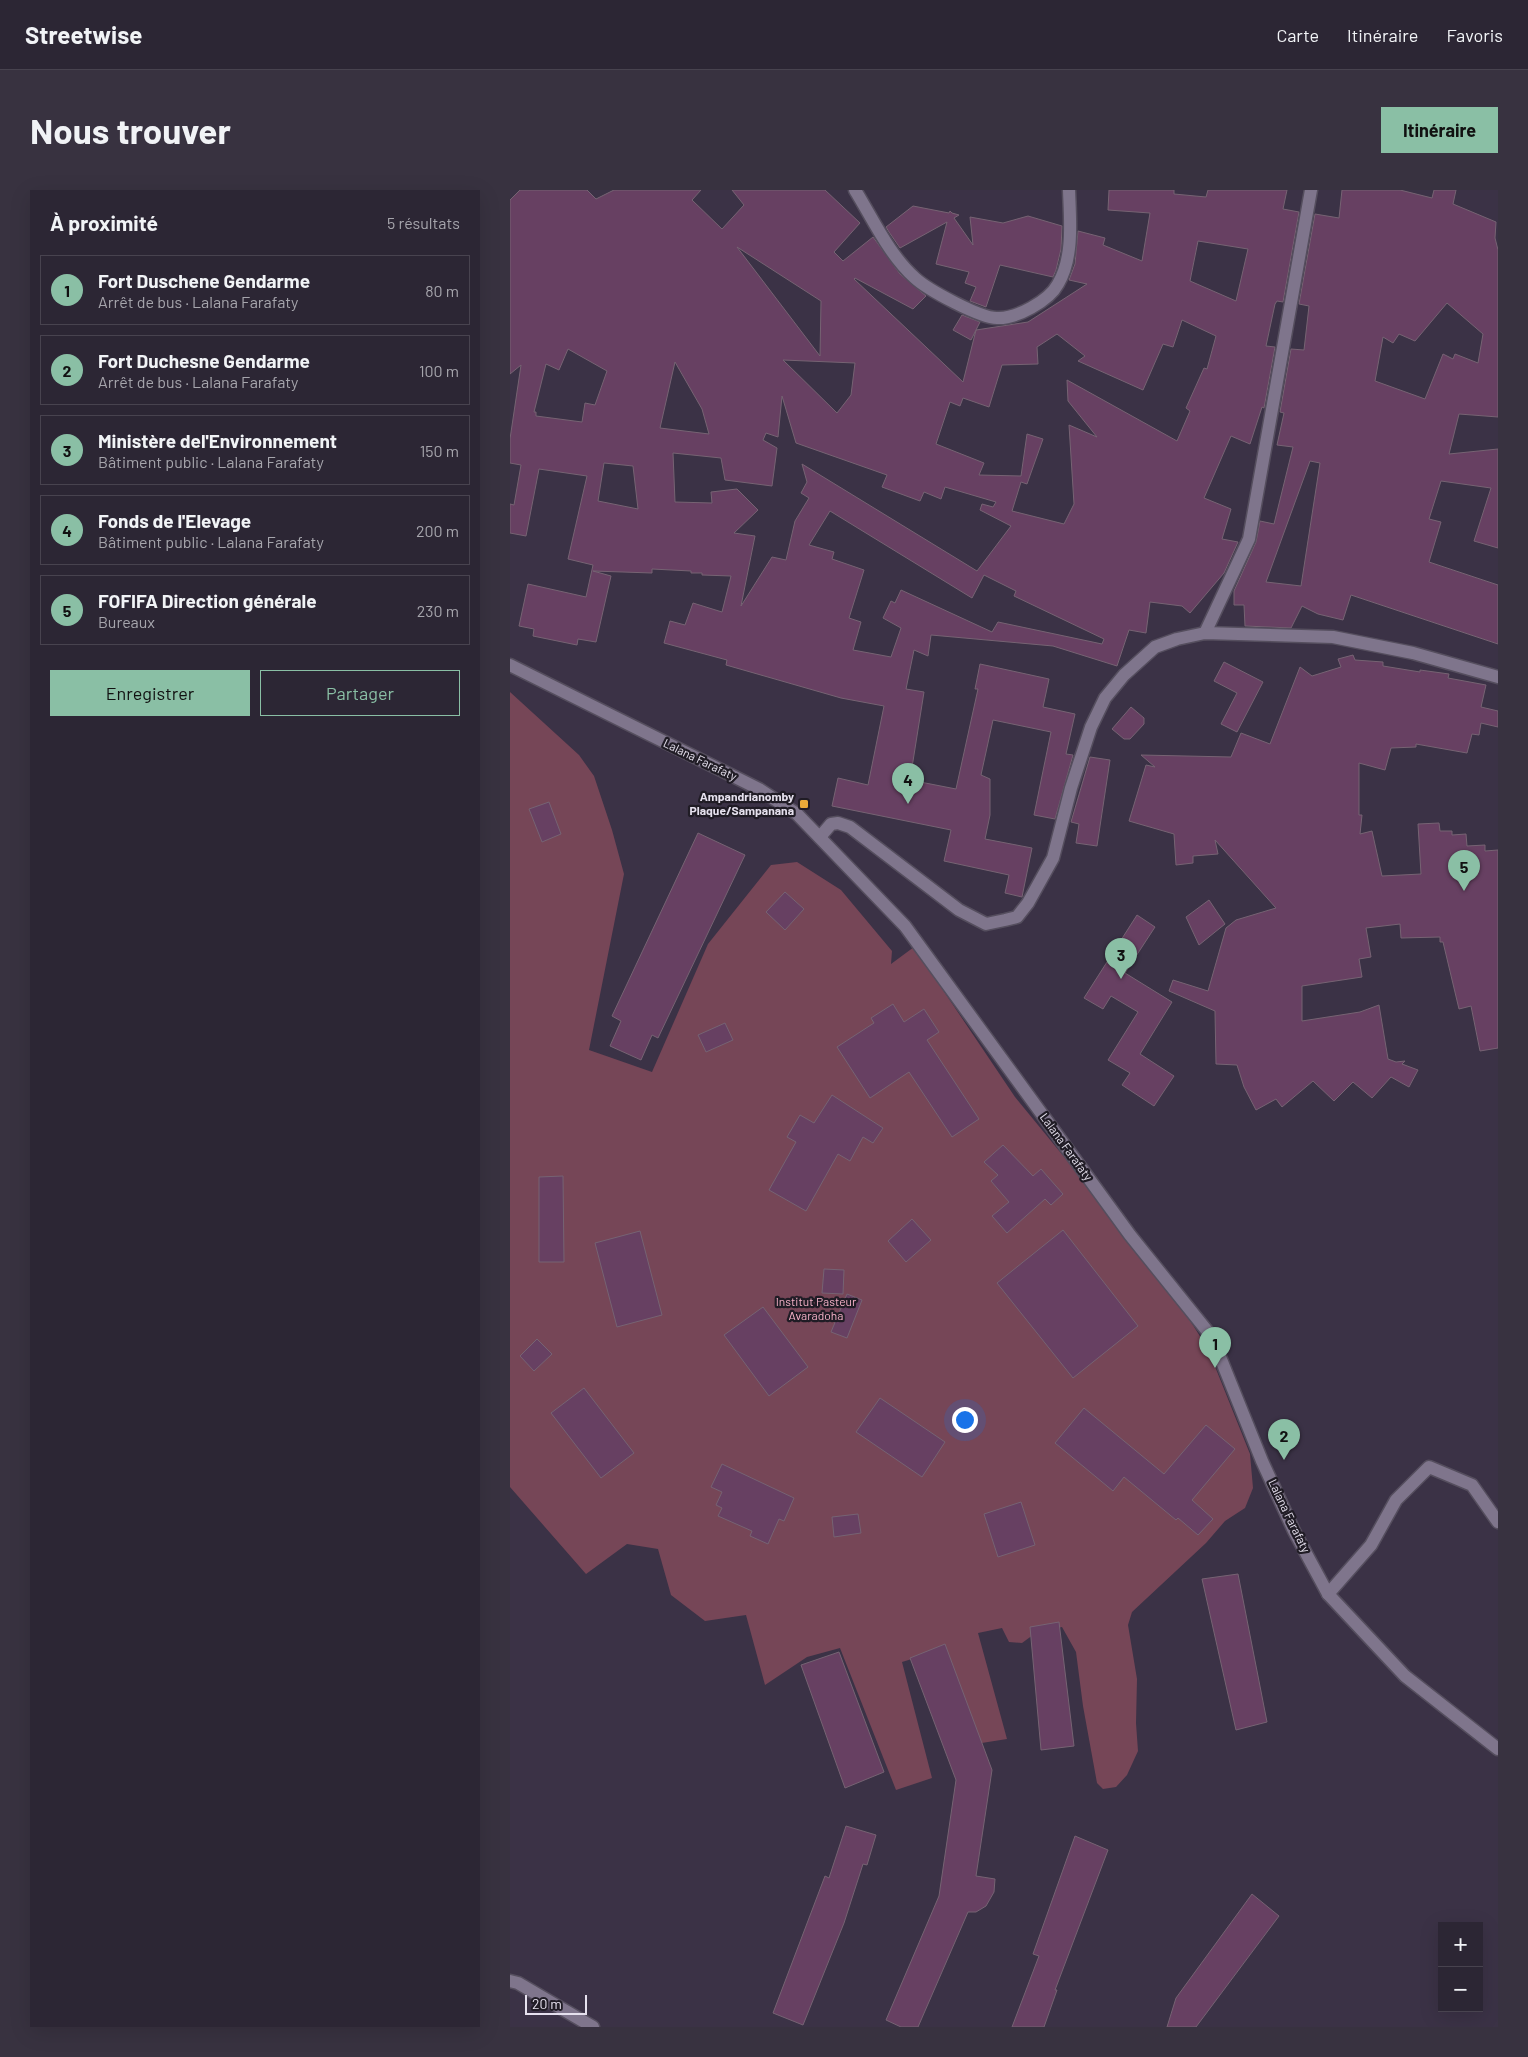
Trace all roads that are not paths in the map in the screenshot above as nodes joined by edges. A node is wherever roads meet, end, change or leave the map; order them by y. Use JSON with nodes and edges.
{"nodes":[{"id":1,"x":855,"y":190,"type":"edge"},
{"id":2,"x":1069,"y":190,"type":"edge"},
{"id":3,"x":1311,"y":190,"type":"edge"},
{"id":4,"x":1204,"y":633,"type":"junction"},
{"id":5,"x":510,"y":666,"type":"edge"},
{"id":6,"x":1498,"y":677,"type":"edge"},
{"id":7,"x":820,"y":837,"type":"junction"},
{"id":8,"x":1498,"y":1522,"type":"edge"},
{"id":9,"x":1328,"y":1594,"type":"junction"},
{"id":10,"x":1498,"y":1749,"type":"edge"},
{"id":11,"x":510,"y":1981,"type":"edge"},
{"id":12,"x":593,"y":2027,"type":"edge"}],
"edges":[{"from":1,"to":2,"type":"street"},
{"from":3,"to":4,"type":"street"},
{"from":4,"to":6,"type":"street"},
{"from":4,"to":7,"type":"street"},
{"from":5,"to":7,"type":"street","name":"Lalana Farafaty"},
{"from":7,"to":9,"type":"street","name":"Lalana Farafaty"},
{"from":8,"to":9,"type":"street"},
{"from":9,"to":10,"type":"street","name":"Lalana Farafaty"},
{"from":11,"to":12,"type":"street"}]}
